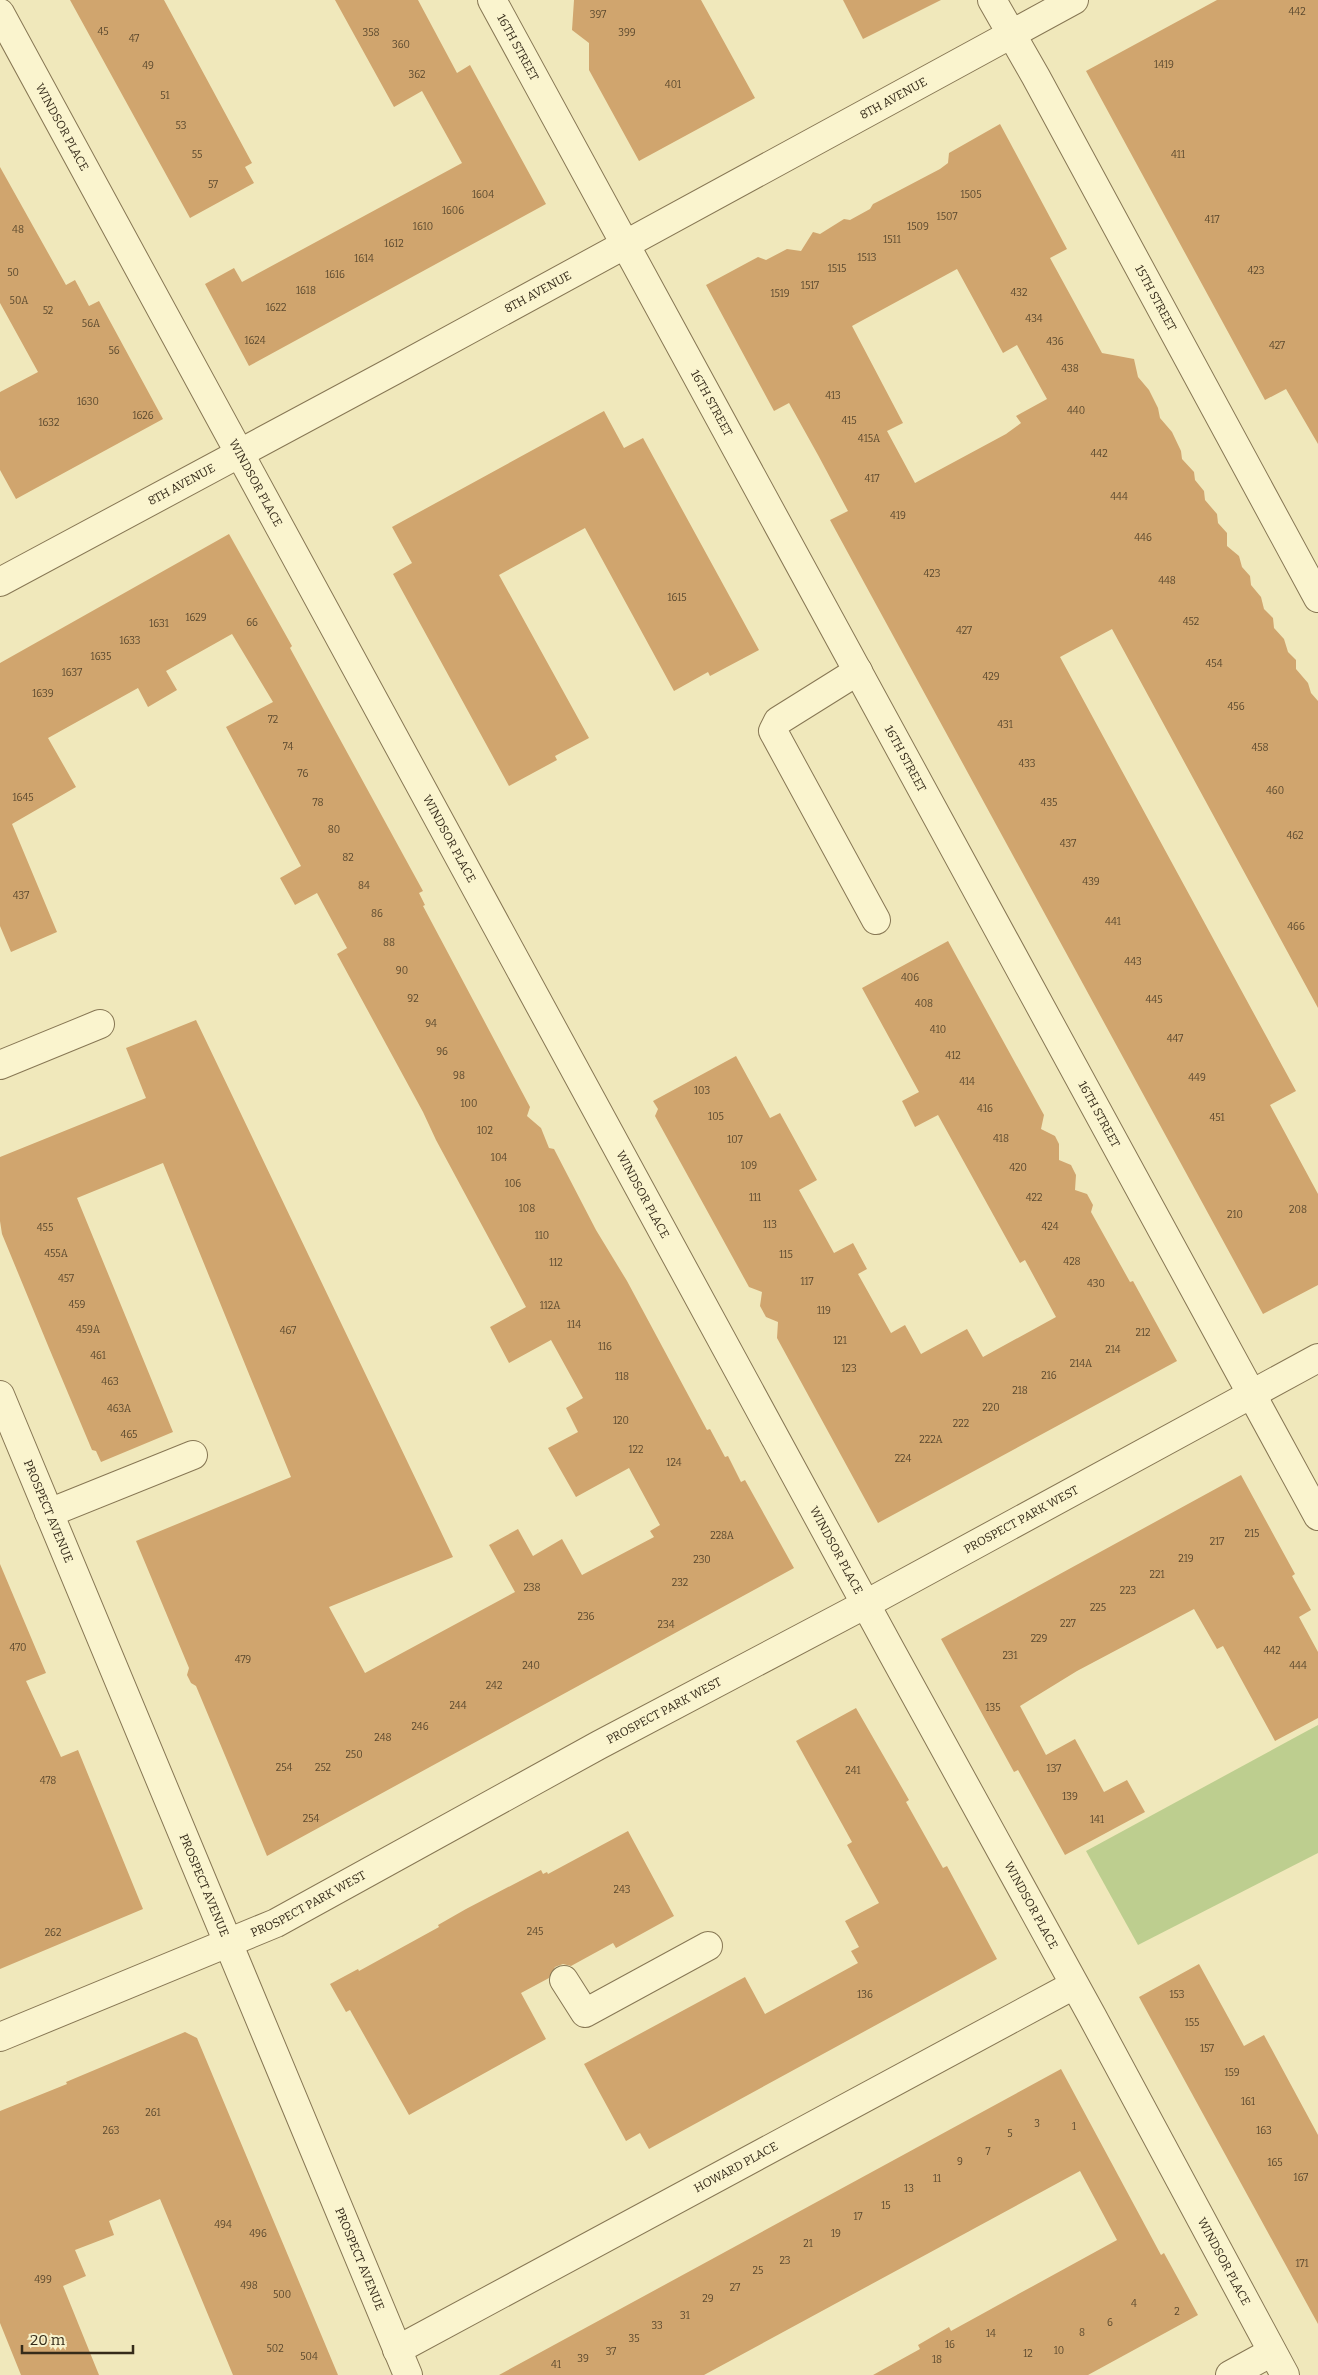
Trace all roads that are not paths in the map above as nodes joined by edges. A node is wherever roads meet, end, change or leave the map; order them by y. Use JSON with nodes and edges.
{"nodes":[{"id":1,"x":492,"y":0,"type":"edge"},
{"id":2,"x":992,"y":0,"type":"edge"},
{"id":3,"x":1074,"y":0,"type":"edge"},
{"id":4,"x":0,"y":13,"type":"edge"},
{"id":5,"x":1010,"y":35,"type":"junction"},
{"id":6,"x":626,"y":245,"type":"junction"},
{"id":7,"x":240,"y":454,"type":"junction"},
{"id":8,"x":0,"y":582,"type":"edge"},
{"id":9,"x":1318,"y":598,"type":"edge"},
{"id":10,"x":858,"y":671,"type":"junction"},
{"id":11,"x":876,"y":920,"type":"dead end"},
{"id":12,"x":100,"y":1024,"type":"dead end"},
{"id":13,"x":0,"y":1065,"type":"edge"},
{"id":14,"x":1318,"y":1358,"type":"edge"},
{"id":15,"x":1252,"y":1394,"type":"junction"},
{"id":16,"x":0,"y":1395,"type":"edge"},
{"id":17,"x":193,"y":1454,"type":"dead end"},
{"id":18,"x":49,"y":1513,"type":"junction"},
{"id":19,"x":1318,"y":1516,"type":"edge"},
{"id":20,"x":866,"y":1604,"type":"junction"},
{"id":21,"x":228,"y":1942,"type":"junction"},
{"id":22,"x":708,"y":1946,"type":"dead end"},
{"id":23,"x":564,"y":1980,"type":"dead end"},
{"id":24,"x":1074,"y":1985,"type":"junction"},
{"id":25,"x":0,"y":2037,"type":"edge"},
{"id":26,"x":397,"y":2350,"type":"junction"},
{"id":27,"x":1279,"y":2363,"type":"edge"},
{"id":28,"x":408,"y":2375,"type":"edge"},
{"id":29,"x":1230,"y":2375,"type":"edge"}],
"edges":[{"from":1,"to":6,"type":"street","name":"16TH STREET"},
{"from":2,"to":5,"type":"street","name":"15TH STREET"},
{"from":3,"to":5,"type":"street","name":"8TH AVENUE"},
{"from":4,"to":7,"type":"street","name":"WINDSOR PLACE"},
{"from":5,"to":6,"type":"street","name":"8TH AVENUE"},
{"from":5,"to":9,"type":"street","name":"15TH STREET"},
{"from":6,"to":7,"type":"street","name":"8TH AVENUE"},
{"from":6,"to":10,"type":"street","name":"16TH STREET"},
{"from":7,"to":8,"type":"street","name":"8TH AVENUE"},
{"from":7,"to":20,"type":"street","name":"WINDSOR PLACE"},
{"from":10,"to":11,"type":"street"},
{"from":10,"to":15,"type":"street","name":"16TH STREET"},
{"from":12,"to":13,"type":"street"},
{"from":14,"to":15,"type":"street","name":"PROSPECT PARK WEST"},
{"from":15,"to":19,"type":"street","name":"16TH STREET"},
{"from":15,"to":20,"type":"street","name":"PROSPECT PARK WEST"},
{"from":16,"to":18,"type":"street","name":"PROSPECT AVENUE"},
{"from":17,"to":18,"type":"street"},
{"from":18,"to":21,"type":"street","name":"PROSPECT AVENUE"},
{"from":20,"to":21,"type":"street","name":"PROSPECT PARK WEST"},
{"from":20,"to":24,"type":"street","name":"WINDSOR PLACE"},
{"from":21,"to":25,"type":"street","name":"PROSPECT PARK WEST"},
{"from":21,"to":26,"type":"street","name":"PROSPECT AVENUE"},
{"from":22,"to":23,"type":"street"},
{"from":24,"to":26,"type":"street","name":"HOWARD PLACE"},
{"from":24,"to":27,"type":"street","name":"WINDSOR PLACE"},
{"from":26,"to":28,"type":"street","name":"PROSPECT AVENUE"},
{"from":27,"to":29,"type":"street"}]}
